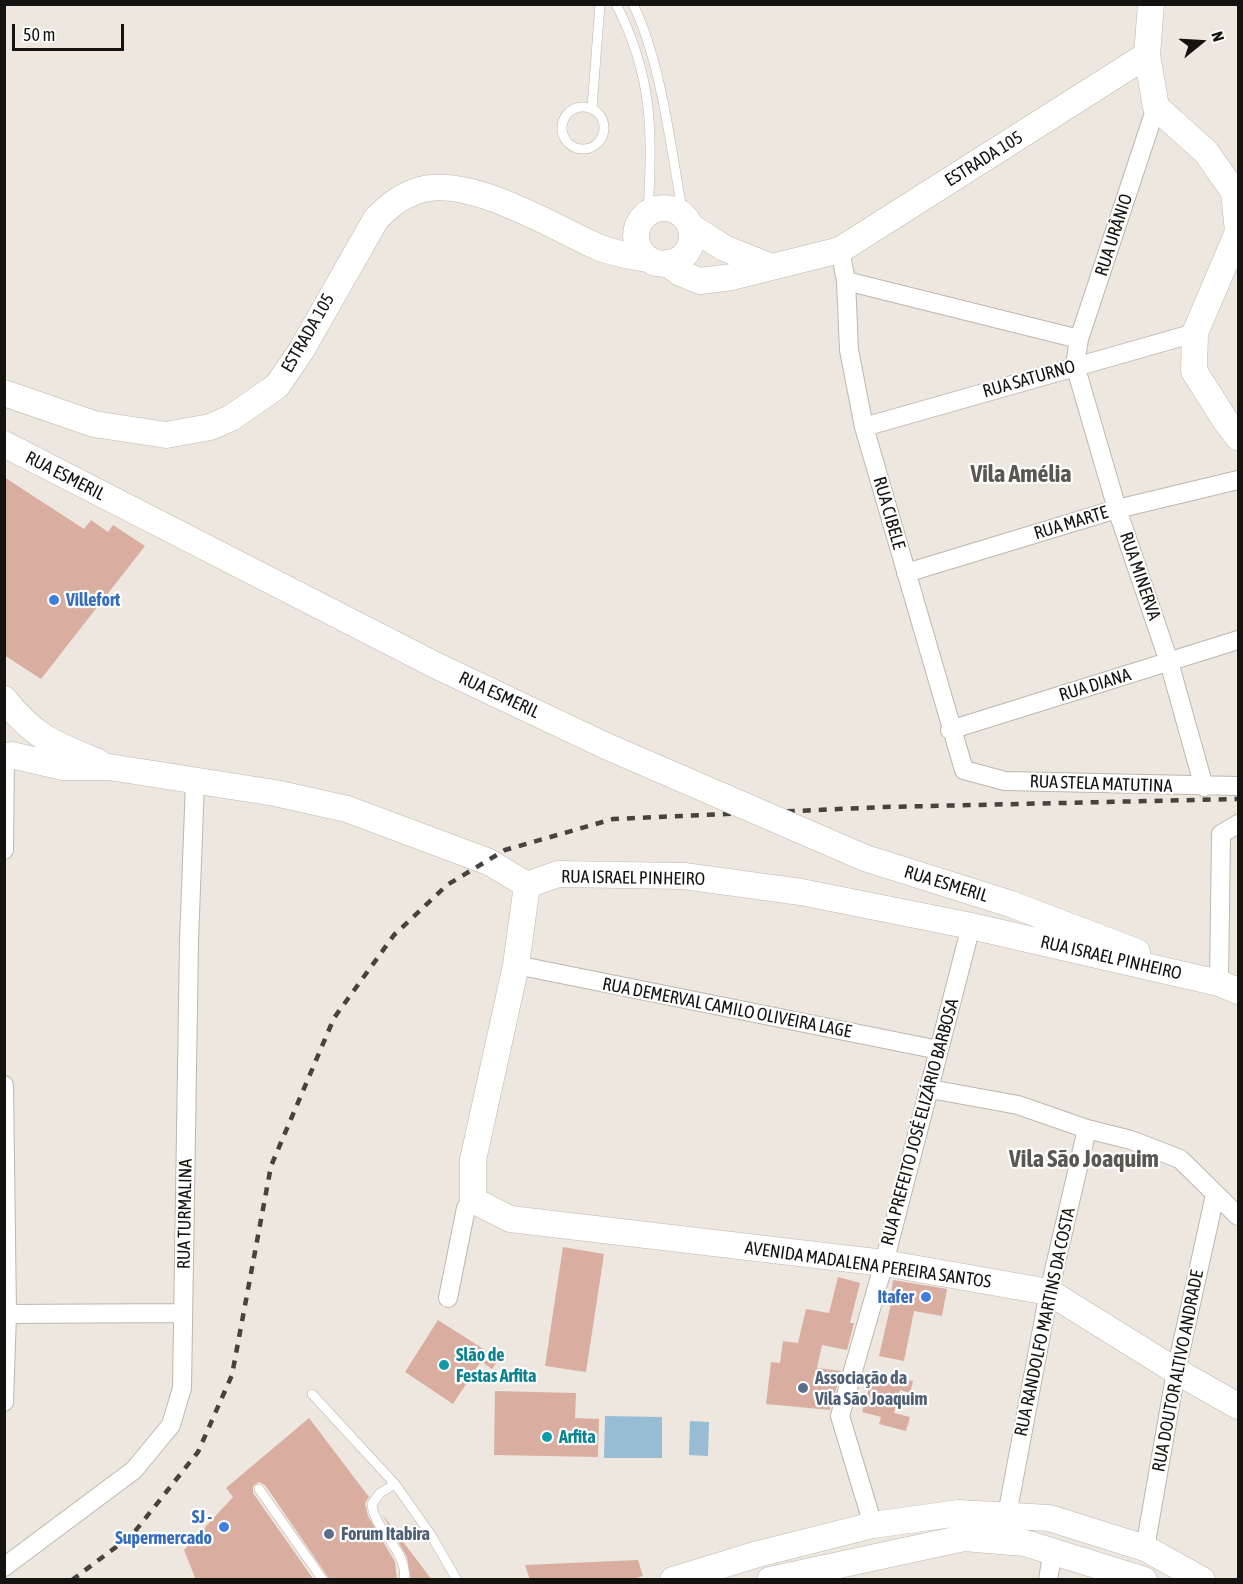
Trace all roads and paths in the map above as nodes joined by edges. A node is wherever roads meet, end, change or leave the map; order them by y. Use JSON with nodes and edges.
{"nodes":[{"id":1,"x":600,"y":4,"type":"edge"},
{"id":2,"x":616,"y":4,"type":"edge"},
{"id":3,"x":633,"y":4,"type":"edge"},
{"id":4,"x":1151,"y":4,"type":"edge"},
{"id":5,"x":1147,"y":55,"type":"junction"},
{"id":6,"x":1156,"y":107,"type":"junction"},
{"id":7,"x":592,"y":108,"type":"junction"},
{"id":8,"x":644,"y":217,"type":"junction"},
{"id":9,"x":687,"y":221,"type":"junction"},
{"id":10,"x":576,"y":235,"type":"junction"},
{"id":11,"x":840,"y":250,"type":"junction"},
{"id":12,"x":658,"y":261,"type":"junction"},
{"id":13,"x":769,"y":266,"type":"junction"},
{"id":14,"x":846,"y":281,"type":"junction"},
{"id":15,"x":1195,"y":333,"type":"junction"},
{"id":16,"x":1079,"y":339,"type":"junction"},
{"id":17,"x":1076,"y":365,"type":"junction"},
{"id":18,"x":4,"y":393,"type":"edge"},
{"id":19,"x":864,"y":427,"type":"junction"},
{"id":20,"x":1239,"y":437,"type":"edge"},
{"id":21,"x":4,"y":444,"type":"edge"},
{"id":22,"x":1239,"y":480,"type":"edge"},
{"id":23,"x":1117,"y":509,"type":"junction"},
{"id":24,"x":906,"y":573,"type":"junction"},
{"id":25,"x":1239,"y":640,"type":"edge"},
{"id":26,"x":1169,"y":662,"type":"junction"},
{"id":27,"x":4,"y":699,"type":"edge"},
{"id":28,"x":14,"y":721,"type":"edge"},
{"id":29,"x":951,"y":730,"type":"junction"},
{"id":30,"x":7,"y":756,"type":"edge"},
{"id":31,"x":109,"y":766,"type":"junction"},
{"id":32,"x":964,"y":770,"type":"joint"},
{"id":33,"x":195,"y":782,"type":"junction"},
{"id":34,"x":1239,"y":786,"type":"edge"},
{"id":35,"x":1204,"y":787,"type":"junction"},
{"id":36,"x":1239,"y":824,"type":"edge"},
{"id":37,"x":4,"y":850,"type":"edge"},
{"id":38,"x":527,"y":885,"type":"junction"},
{"id":39,"x":971,"y":926,"type":"junction"},
{"id":40,"x":516,"y":965,"type":"junction"},
{"id":41,"x":1229,"y":987,"type":"edge"},
{"id":42,"x":939,"y":1050,"type":"junction"},
{"id":43,"x":4,"y":1085,"type":"edge"},
{"id":44,"x":930,"y":1089,"type":"junction"},
{"id":45,"x":5,"y":1116,"type":"edge"},
{"id":46,"x":1087,"y":1129,"type":"junction"},
{"id":47,"x":1215,"y":1195,"type":"junction"},
{"id":48,"x":473,"y":1200,"type":"junction"},
{"id":49,"x":1239,"y":1216,"type":"edge"},
{"id":50,"x":884,"y":1263,"type":"junction"},
{"id":51,"x":1049,"y":1292,"type":"junction"},
{"id":52,"x":448,"y":1298,"type":"dead end"},
{"id":53,"x":183,"y":1313,"type":"junction"},
{"id":54,"x":6,"y":1314,"type":"edge"},
{"id":55,"x":1176,"y":1371,"type":"junction"},
{"id":56,"x":312,"y":1394,"type":"dead end"},
{"id":57,"x":4,"y":1402,"type":"edge"},
{"id":58,"x":1239,"y":1406,"type":"edge"},
{"id":59,"x":395,"y":1484,"type":"junction"},
{"id":60,"x":259,"y":1489,"type":"dead end"},
{"id":61,"x":1007,"y":1515,"type":"junction"},
{"id":62,"x":873,"y":1525,"type":"junction"},
{"id":63,"x":1145,"y":1548,"type":"junction"},
{"id":64,"x":1053,"y":1550,"type":"junction"},
{"id":65,"x":7,"y":1565,"type":"edge"},
{"id":66,"x":323,"y":1580,"type":"edge"},
{"id":67,"x":404,"y":1580,"type":"edge"},
{"id":68,"x":456,"y":1580,"type":"edge"},
{"id":69,"x":673,"y":1580,"type":"edge"},
{"id":70,"x":770,"y":1580,"type":"edge"},
{"id":71,"x":1048,"y":1580,"type":"edge"},
{"id":72,"x":1144,"y":1580,"type":"edge"},
{"id":73,"x":1202,"y":1580,"type":"edge"}],
"edges":[{"from":1,"to":7,"type":"lane"},
{"from":2,"to":8,"type":"lane"},
{"from":3,"to":9,"type":"lane"},
{"from":4,"to":5,"type":"street"},
{"from":5,"to":6,"type":"street"},
{"from":5,"to":11,"type":"street","name":"ESTRADA 105"},
{"from":6,"to":15,"type":"street"},
{"from":6,"to":16,"type":"street","name":"RUA URÂNIO"},
{"from":7,"to":7,"type":"lane"},
{"from":8,"to":9,"type":"street"},
{"from":8,"to":10,"type":"street","name":"ESTRADA 105"},
{"from":8,"to":12,"type":"street"},
{"from":9,"to":12,"type":"street"},
{"from":9,"to":13,"type":"street"},
{"from":10,"to":12,"type":"street","name":"ESTRADA 105"},
{"from":10,"to":18,"type":"street","name":"ESTRADA 105"},
{"from":11,"to":13,"type":"street","name":"ESTRADA 105"},
{"from":11,"to":14,"type":"street","name":"RUA CIBELE"},
{"from":12,"to":13,"type":"street","name":"ESTRADA 105"},
{"from":14,"to":16,"type":"street"},
{"from":14,"to":19,"type":"street","name":"RUA CIBELE"},
{"from":15,"to":17,"type":"street","name":"RUA SATURNO"},
{"from":15,"to":20,"type":"street"},
{"from":16,"to":17,"type":"street","name":"RUA URÂNIO"},
{"from":17,"to":19,"type":"street","name":"RUA SATURNO"},
{"from":17,"to":23,"type":"street","name":"RUA MINERVA"},
{"from":19,"to":24,"type":"street","name":"RUA CIBELE"},
{"from":21,"to":41,"type":"street","name":"RUA ESMERIL","bridge":true},
{"from":22,"to":23,"type":"street","name":"RUA MARTE"},
{"from":23,"to":24,"type":"street","name":"RUA MARTE"},
{"from":23,"to":26,"type":"street","name":"RUA MINERVA"},
{"from":24,"to":29,"type":"street","name":"RUA CIBELE"},
{"from":25,"to":26,"type":"street","name":"RUA DIANA"},
{"from":26,"to":29,"type":"street","name":"RUA DIANA"},
{"from":26,"to":35,"type":"street","name":"RUA MINERVA"},
{"from":27,"to":28,"type":"street"},
{"from":28,"to":30,"type":"street"},
{"from":28,"to":31,"type":"street"},
{"from":29,"to":32,"type":"street","name":"RUA CIBELE"},
{"from":30,"to":31,"type":"street"},
{"from":30,"to":37,"type":"street"},
{"from":31,"to":33,"type":"street"},
{"from":32,"to":35,"type":"street","name":"RUA STELA MATUTINA"},
{"from":33,"to":38,"type":"street"},
{"from":33,"to":53,"type":"street","name":"RUA TURMALINA"},
{"from":34,"to":35,"type":"street","name":"RUA STELA MATUTINA"},
{"from":36,"to":41,"type":"street"},
{"from":38,"to":39,"type":"street","name":"RUA ISRAEL PINHEIRO"},
{"from":38,"to":40,"type":"street"},
{"from":39,"to":41,"type":"street","name":"RUA ISRAEL PINHEIRO"},
{"from":39,"to":42,"type":"street","name":"RUA PREFEITO JOSÉ ELIZÁRIO BARBOSA"},
{"from":40,"to":42,"type":"street","name":"RUA DEMERVAL CAMILO OLIVEIRA LAGE"},
{"from":40,"to":48,"type":"street"},
{"from":42,"to":44,"type":"street","name":"RUA PREFEITO JOSÉ ELIZÁRIO BARBOSA"},
{"from":43,"to":45,"type":"street"},
{"from":44,"to":46,"type":"street"},
{"from":44,"to":50,"type":"street","name":"RUA PREFEITO JOSÉ ELIZÁRIO BARBOSA"},
{"from":45,"to":54,"type":"street"},
{"from":46,"to":47,"type":"street"},
{"from":46,"to":51,"type":"street","name":"RUA RANDOLFO MARTINS DA COSTA"},
{"from":47,"to":49,"type":"street"},
{"from":47,"to":55,"type":"street","name":"RUA DOUTOR ALTIVO ANDRADE"},
{"from":48,"to":50,"type":"street","name":"AVENIDA MADALENA PEREIRA SANTOS"},
{"from":48,"to":52,"type":"street"},
{"from":50,"to":51,"type":"street","name":"AVENIDA MADALENA PEREIRA SANTOS"},
{"from":50,"to":62,"type":"street","name":"RUA PREFEITO JOSÉ ELIZÁRIO BARBOSA"},
{"from":51,"to":55,"type":"street","name":"AVENIDA MADALENA PEREIRA SANTOS"},
{"from":51,"to":61,"type":"street","name":"RUA RANDOLFO MARTINS DA COSTA"},
{"from":53,"to":54,"type":"street"},
{"from":53,"to":65,"type":"street","name":"RUA TURMALINA"},
{"from":54,"to":57,"type":"street"},
{"from":55,"to":58,"type":"street","name":"AVENIDA MADALENA PEREIRA SANTOS"},
{"from":55,"to":63,"type":"street","name":"RUA DOUTOR ALTIVO ANDRADE"},
{"from":56,"to":59,"type":"lane"},
{"from":59,"to":67,"type":"lane"},
{"from":59,"to":68,"type":"lane"},
{"from":60,"to":66,"type":"lane"},
{"from":61,"to":62,"type":"street"},
{"from":61,"to":63,"type":"street"},
{"from":62,"to":69,"type":"street"},
{"from":63,"to":73,"type":"street"},
{"from":64,"to":70,"type":"street"},
{"from":64,"to":71,"type":"street"},
{"from":64,"to":72,"type":"street"}]}
